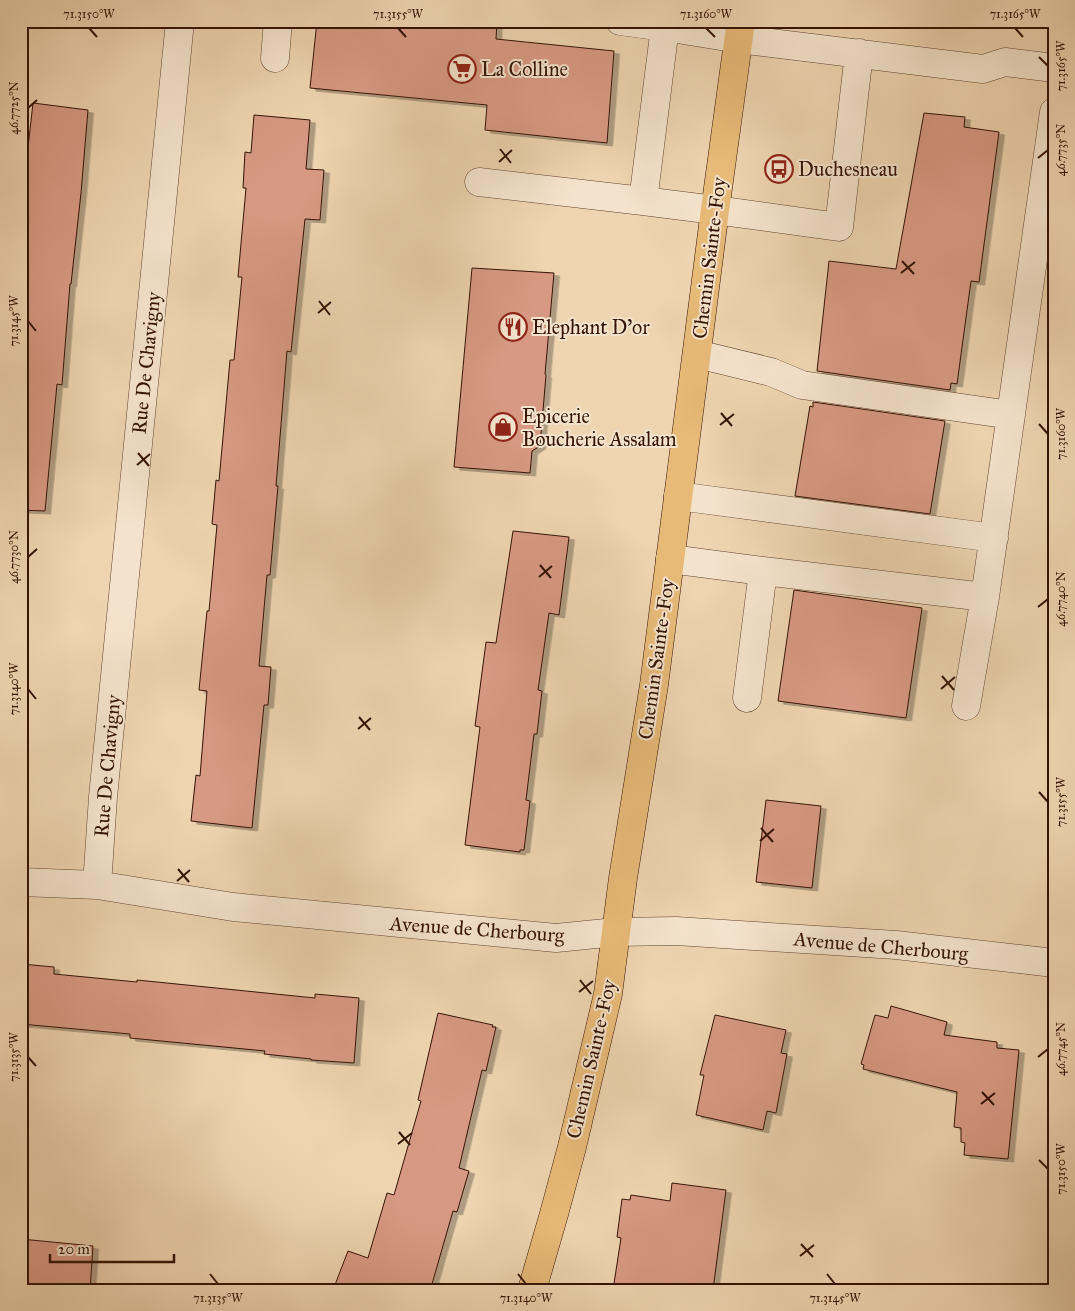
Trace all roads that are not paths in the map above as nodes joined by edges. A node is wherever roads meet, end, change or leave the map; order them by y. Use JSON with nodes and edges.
{"nodes":[{"id":1,"x":180,"y":21,"type":"edge"},
{"id":2,"x":278,"y":21,"type":"edge"},
{"id":3,"x":620,"y":21,"type":"edge"},
{"id":4,"x":665,"y":24,"type":"edge"},
{"id":5,"x":740,"y":30,"type":"edge"},
{"id":6,"x":859,"y":53,"type":"junction"},
{"id":7,"x":275,"y":58,"type":"dead end"},
{"id":8,"x":1054,"y":68,"type":"edge"},
{"id":9,"x":1054,"y":112,"type":"edge"},
{"id":10,"x":479,"y":182,"type":"dead end"},
{"id":11,"x":643,"y":201,"type":"junction"},
{"id":12,"x":715,"y":210,"type":"junction"},
{"id":13,"x":697,"y":354,"type":"junction"},
{"id":14,"x":1011,"y":415,"type":"junction"},
{"id":15,"x":678,"y":496,"type":"junction"},
{"id":16,"x":994,"y":538,"type":"junction"},
{"id":17,"x":670,"y":559,"type":"junction"},
{"id":18,"x":763,"y":571,"type":"junction"},
{"id":19,"x":986,"y":597,"type":"junction"},
{"id":20,"x":747,"y":698,"type":"dead end"},
{"id":21,"x":966,"y":706,"type":"dead end"},
{"id":22,"x":21,"y":882,"type":"edge"},
{"id":23,"x":97,"y":885,"type":"junction"},
{"id":24,"x":616,"y":932,"type":"junction"},
{"id":25,"x":1054,"y":963,"type":"edge"},
{"id":26,"x":532,"y":1290,"type":"edge"}],
"edges":[{"from":1,"to":23,"type":"street","name":"Rue De Chavigny"},
{"from":2,"to":7,"type":"street"},
{"from":3,"to":4,"type":"street"},
{"from":4,"to":5,"type":"street"},
{"from":4,"to":11,"type":"street"},
{"from":5,"to":6,"type":"street"},
{"from":5,"to":12,"type":"main road","name":"Chemin Sainte-Foy"},
{"from":6,"to":8,"type":"street"},
{"from":6,"to":12,"type":"street"},
{"from":9,"to":14,"type":"street"},
{"from":10,"to":11,"type":"street"},
{"from":11,"to":12,"type":"street"},
{"from":12,"to":13,"type":"main road","name":"Chemin Sainte-Foy"},
{"from":13,"to":14,"type":"street"},
{"from":13,"to":15,"type":"main road","name":"Chemin Sainte-Foy"},
{"from":14,"to":16,"type":"street"},
{"from":15,"to":16,"type":"street"},
{"from":15,"to":17,"type":"main road","name":"Chemin Sainte-Foy"},
{"from":16,"to":19,"type":"street"},
{"from":17,"to":18,"type":"street"},
{"from":17,"to":24,"type":"main road","name":"Chemin Sainte-Foy"},
{"from":18,"to":19,"type":"street"},
{"from":18,"to":20,"type":"street"},
{"from":19,"to":21,"type":"street"},
{"from":22,"to":23,"type":"street","name":"Avenue de Cherbourg"},
{"from":23,"to":24,"type":"street","name":"Avenue de Cherbourg"},
{"from":24,"to":25,"type":"street","name":"Avenue de Cherbourg"},
{"from":24,"to":26,"type":"main road","name":"Chemin Sainte-Foy"}]}
